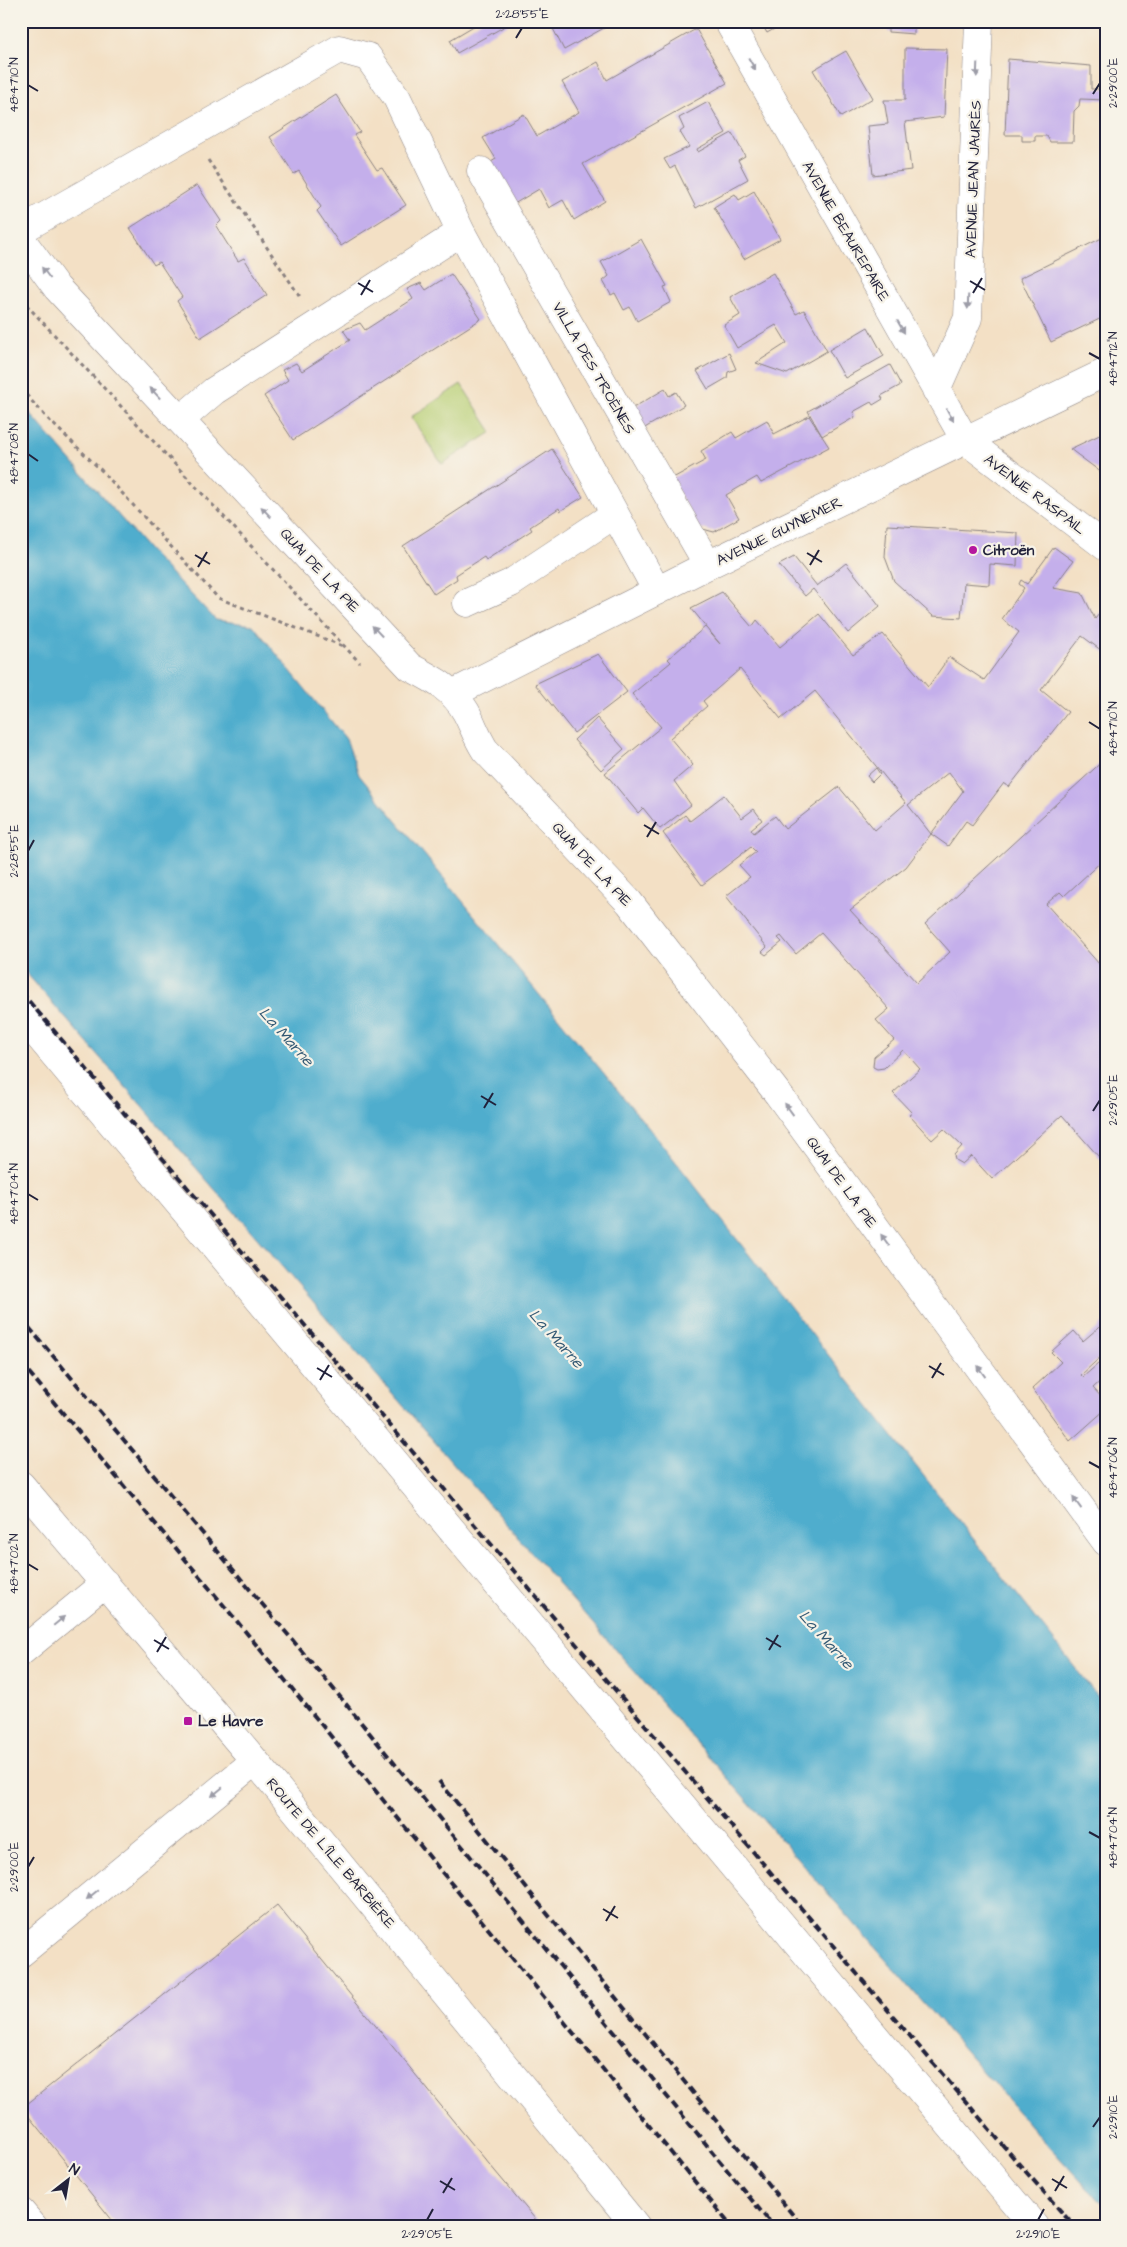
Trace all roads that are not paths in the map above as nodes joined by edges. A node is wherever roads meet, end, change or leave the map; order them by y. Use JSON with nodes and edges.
{"nodes":[{"id":1,"x":728,"y":21,"type":"edge"},
{"id":2,"x":979,"y":21,"type":"edge"},
{"id":3,"x":480,"y":171,"type":"dead end"},
{"id":4,"x":21,"y":230,"type":"edge"},
{"id":5,"x":461,"y":232,"type":"junction"},
{"id":6,"x":21,"y":239,"type":"edge"},
{"id":7,"x":1106,"y":372,"type":"edge"},
{"id":8,"x":936,"y":390,"type":"junction"},
{"id":9,"x":180,"y":420,"type":"junction"},
{"id":10,"x":965,"y":440,"type":"junction"},
{"id":11,"x":615,"y":514,"type":"junction"},
{"id":12,"x":1106,"y":547,"type":"edge"},
{"id":13,"x":708,"y":565,"type":"junction"},
{"id":14,"x":657,"y":591,"type":"junction"},
{"id":15,"x":467,"y":604,"type":"dead end"},
{"id":16,"x":454,"y":693,"type":"junction"},
{"id":17,"x":21,"y":1015,"type":"edge"},
{"id":18,"x":21,"y":1485,"type":"edge"},
{"id":19,"x":1106,"y":1542,"type":"edge"},
{"id":20,"x":105,"y":1583,"type":"junction"},
{"id":21,"x":21,"y":1652,"type":"edge"},
{"id":22,"x":255,"y":1761,"type":"junction"},
{"id":23,"x":21,"y":1953,"type":"edge"},
{"id":24,"x":21,"y":2212,"type":"edge"},
{"id":25,"x":33,"y":2226,"type":"edge"},
{"id":26,"x":636,"y":2226,"type":"edge"},
{"id":27,"x":1034,"y":2226,"type":"edge"}],
"edges":[{"from":1,"to":8,"type":"street","name":"AVENUE BEAUREPAIRE","one_way":true},
{"from":2,"to":8,"type":"street","name":"AVENUE JEAN JAURÈS","one_way":true},
{"from":3,"to":13,"type":"street","name":"VILLA DES TROÈNES"},
{"from":4,"to":5,"type":"street"},
{"from":5,"to":9,"type":"street"},
{"from":5,"to":11,"type":"street"},
{"from":9,"to":6,"type":"street","name":"QUAI DE LA PIE","one_way":true},
{"from":7,"to":10,"type":"street","name":"AVENUE GUYNEMER"},
{"from":8,"to":10,"type":"street","name":"AVENUE BEAUREPAIRE","one_way":true},
{"from":16,"to":9,"type":"street","name":"QUAI DE LA PIE","one_way":true},
{"from":10,"to":12,"type":"street","name":"AVENUE RASPAIL"},
{"from":10,"to":13,"type":"street","name":"AVENUE GUYNEMER"},
{"from":11,"to":14,"type":"street"},
{"from":11,"to":15,"type":"street"},
{"from":13,"to":14,"type":"street","name":"AVENUE GUYNEMER"},
{"from":14,"to":16,"type":"street","name":"AVENUE GUYNEMER"},
{"from":19,"to":16,"type":"street","name":"QUAI DE LA PIE","one_way":true},
{"from":17,"to":27,"type":"street"},
{"from":18,"to":20,"type":"street","name":"ROUTE DE L'ÎLE BARBIÈRE"},
{"from":21,"to":20,"type":"street","one_way":true},
{"from":20,"to":22,"type":"street","name":"ROUTE DE L'ÎLE BARBIÈRE"},
{"from":22,"to":23,"type":"street","one_way":true},
{"from":22,"to":26,"type":"street","name":"ROUTE DE L'ÎLE BARBIÈRE"},
{"from":24,"to":25,"type":"street"}]}
